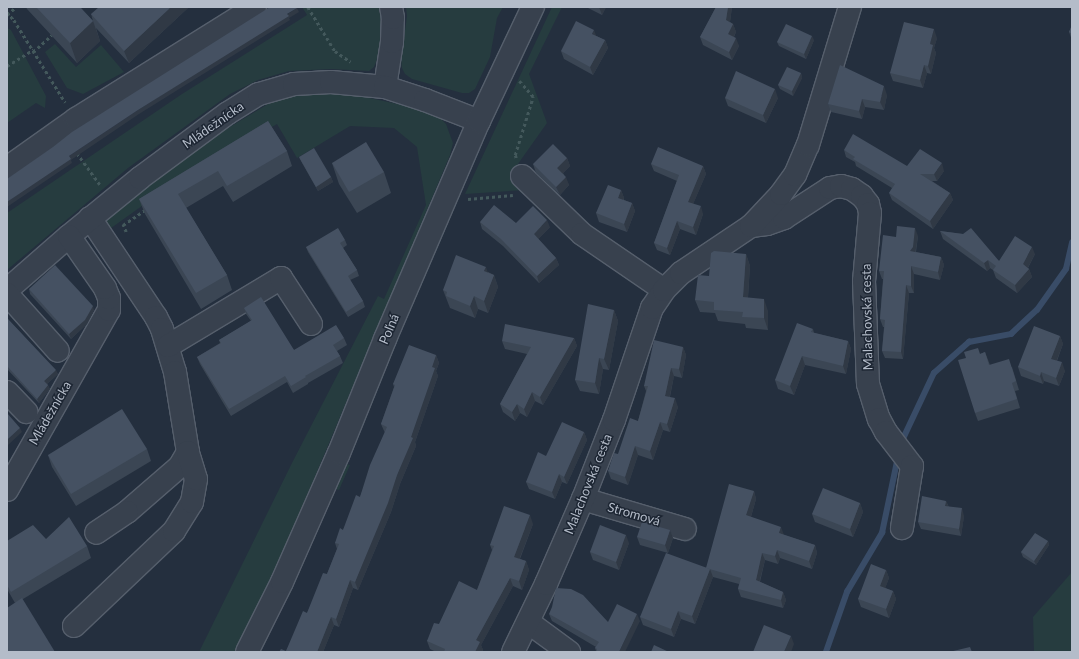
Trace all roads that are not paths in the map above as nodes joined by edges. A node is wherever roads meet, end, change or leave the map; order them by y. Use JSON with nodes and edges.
{"nodes":[{"id":1,"x":254,"y":7,"type":"edge"},
{"id":2,"x":391,"y":7,"type":"edge"},
{"id":3,"x":533,"y":7,"type":"edge"},
{"id":4,"x":850,"y":7,"type":"edge"},
{"id":5,"x":385,"y":87,"type":"junction"},
{"id":6,"x":479,"y":121,"type":"junction"},
{"id":7,"x":7,"y":168,"type":"edge"},
{"id":8,"x":522,"y":176,"type":"road end"},
{"id":9,"x":90,"y":218,"type":"junction"},
{"id":10,"x":751,"y":226,"type":"junction"},
{"id":11,"x":68,"y":236,"type":"junction"},
{"id":12,"x":7,"y":290,"type":"edge"},
{"id":13,"x":664,"y":290,"type":"junction"},
{"id":14,"x":7,"y":294,"type":"edge"},
{"id":15,"x":311,"y":324,"type":"dead end"},
{"id":16,"x":168,"y":346,"type":"junction"},
{"id":17,"x":58,"y":351,"type":"dead end"},
{"id":18,"x":7,"y":392,"type":"edge"},
{"id":19,"x":26,"y":412,"type":"dead end"},
{"id":20,"x":188,"y":452,"type":"junction"},
{"id":21,"x":12,"y":465,"type":"edge"},
{"id":22,"x":7,"y":490,"type":"edge"},
{"id":23,"x":583,"y":499,"type":"junction"},
{"id":24,"x":902,"y":528,"type":"dead end"},
{"id":25,"x":685,"y":529,"type":"dead end"},
{"id":26,"x":96,"y":533,"type":"dead end"},
{"id":27,"x":528,"y":622,"type":"junction"},
{"id":28,"x":74,"y":626,"type":"dead end"},
{"id":29,"x":247,"y":652,"type":"edge"},
{"id":30,"x":513,"y":652,"type":"edge"},
{"id":31,"x":569,"y":652,"type":"edge"}],
"edges":[{"from":1,"to":7,"type":"street"},
{"from":2,"to":5,"type":"street"},
{"from":3,"to":6,"type":"street","name":"Poľná"},
{"from":4,"to":10,"type":"street","name":"Malachovská cesta"},
{"from":5,"to":6,"type":"street","name":"Mládežnícka"},
{"from":5,"to":9,"type":"street","name":"Mládežnícka"},
{"from":6,"to":29,"type":"street","name":"Poľná"},
{"from":8,"to":13,"type":"street"},
{"from":9,"to":11,"type":"street","name":"Mládežnícka"},
{"from":9,"to":16,"type":"street"},
{"from":10,"to":13,"type":"street","name":"Malachovská cesta"},
{"from":10,"to":24,"type":"street","name":"Malachovská cesta"},
{"from":11,"to":12,"type":"street","name":"Mládežnícka"},
{"from":11,"to":21,"type":"street","name":"Mládežnícka"},
{"from":13,"to":23,"type":"street","name":"Malachovská cesta"},
{"from":14,"to":17,"type":"street"},
{"from":15,"to":16,"type":"street"},
{"from":16,"to":20,"type":"street"},
{"from":18,"to":19,"type":"street"},
{"from":20,"to":26,"type":"street"},
{"from":20,"to":28,"type":"street"},
{"from":21,"to":22,"type":"street","name":"Mládežnícka"},
{"from":23,"to":25,"type":"street","name":"Stromová"},
{"from":23,"to":27,"type":"street","name":"Malachovská cesta"},
{"from":27,"to":30,"type":"street","name":"Malachovská cesta"},
{"from":27,"to":31,"type":"street"}]}
